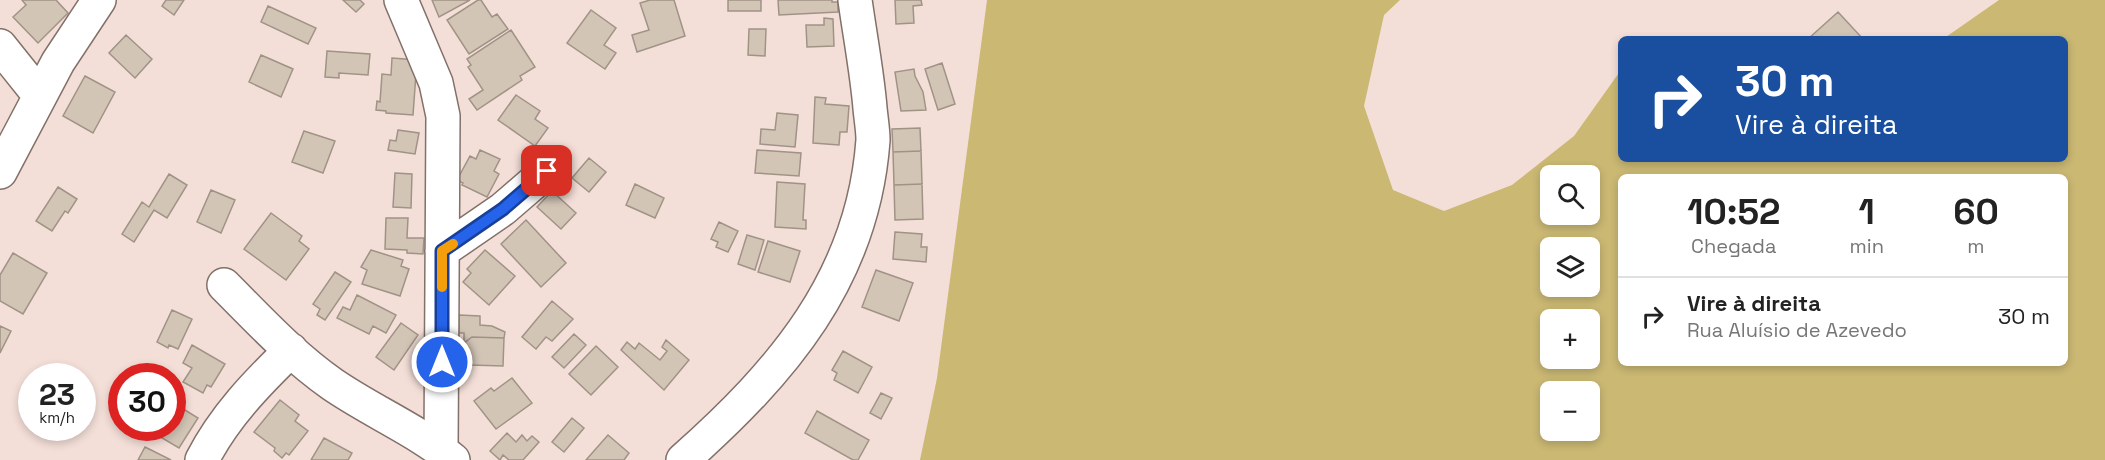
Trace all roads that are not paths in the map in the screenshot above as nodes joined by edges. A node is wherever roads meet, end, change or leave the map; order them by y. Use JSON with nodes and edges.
{"nodes":[{"id":1,"x":99,"y":0,"type":"edge"},
{"id":2,"x":401,"y":0,"type":"edge"},
{"id":3,"x":855,"y":0,"type":"edge"},
{"id":4,"x":0,"y":46,"type":"edge"},
{"id":5,"x":40,"y":96,"type":"junction"},
{"id":6,"x":547,"y":171,"type":"dead end"},
{"id":7,"x":0,"y":172,"type":"edge"},
{"id":8,"x":442,"y":251,"type":"junction"},
{"id":9,"x":224,"y":285,"type":"dead end"},
{"id":10,"x":291,"y":350,"type":"junction"},
{"id":11,"x":447,"y":455,"type":"edge"},
{"id":12,"x":202,"y":460,"type":"edge"},
{"id":13,"x":683,"y":460,"type":"edge"}],
"edges":[{"from":1,"to":5,"type":"street"},
{"from":2,"to":8,"type":"street"},
{"from":3,"to":13,"type":"street"},
{"from":4,"to":5,"type":"street"},
{"from":5,"to":7,"type":"street"},
{"from":6,"to":8,"type":"street"},
{"from":8,"to":11,"type":"street"},
{"from":9,"to":10,"type":"street"},
{"from":10,"to":11,"type":"street"},
{"from":10,"to":12,"type":"street"}]}
